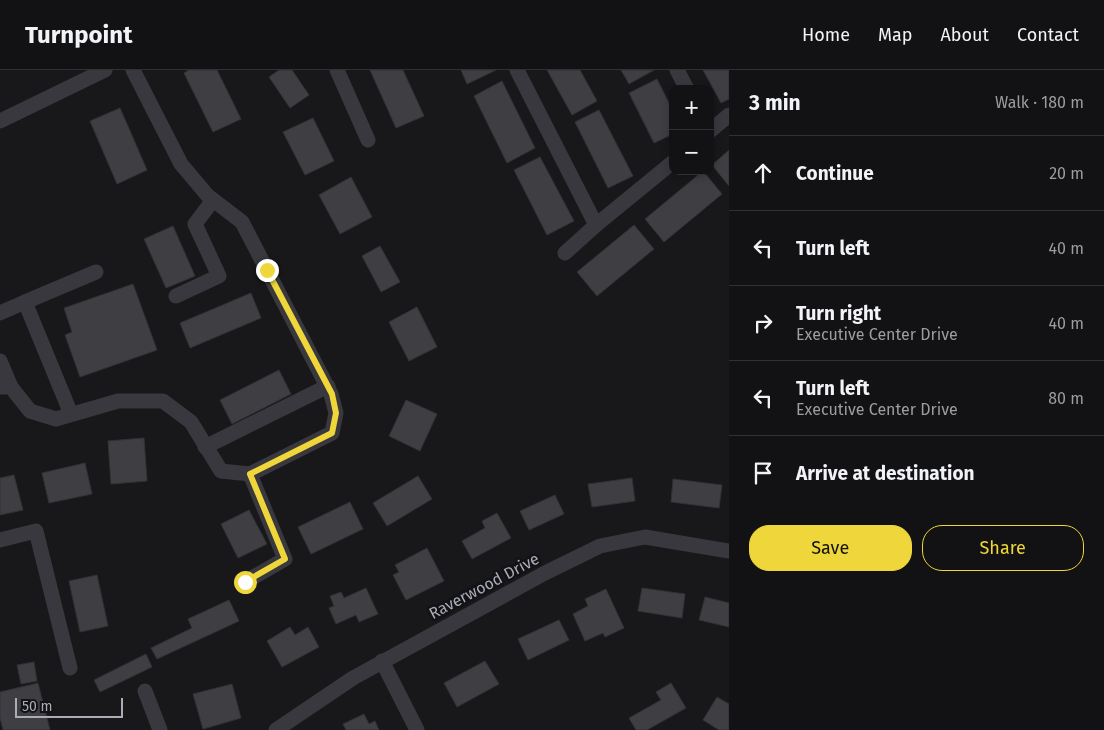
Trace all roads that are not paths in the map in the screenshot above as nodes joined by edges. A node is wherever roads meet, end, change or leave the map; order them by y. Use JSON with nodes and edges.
{"nodes":[{"id":1,"x":105,"y":70,"type":"edge"},
{"id":2,"x":133,"y":70,"type":"edge"},
{"id":3,"x":337,"y":70,"type":"edge"},
{"id":4,"x":517,"y":70,"type":"edge"},
{"id":5,"x":677,"y":70,"type":"edge"},
{"id":6,"x":685,"y":85,"type":"edge"},
{"id":7,"x":729,"y":116,"type":"edge"},
{"id":8,"x":0,"y":121,"type":"edge"},
{"id":9,"x":711,"y":130,"type":"edge"},
{"id":10,"x":368,"y":140,"type":"dead end"},
{"id":11,"x":669,"y":165,"type":"edge"},
{"id":12,"x":213,"y":200,"type":"junction"},
{"id":13,"x":596,"y":225,"type":"junction"},
{"id":14,"x":566,"y":253,"type":"dead end"},
{"id":15,"x":96,"y":272,"type":"dead end"},
{"id":16,"x":176,"y":296,"type":"dead end"},
{"id":17,"x":25,"y":302,"type":"junction"},
{"id":18,"x":0,"y":313,"type":"edge"},
{"id":19,"x":0,"y":361,"type":"edge"},
{"id":20,"x":328,"y":386,"type":"junction"},
{"id":21,"x":5,"y":387,"type":"edge"},
{"id":22,"x":71,"y":414,"type":"junction"},
{"id":23,"x":205,"y":447,"type":"junction"},
{"id":24,"x":250,"y":474,"type":"junction"},
{"id":25,"x":0,"y":540,"type":"edge"},
{"id":26,"x":729,"y":551,"type":"edge"},
{"id":27,"x":245,"y":582,"type":"dead end"},
{"id":28,"x":382,"y":662,"type":"junction"},
{"id":29,"x":70,"y":668,"type":"dead end"},
{"id":30,"x":146,"y":691,"type":"dead end"},
{"id":31,"x":160,"y":730,"type":"edge"},
{"id":32,"x":276,"y":730,"type":"edge"},
{"id":33,"x":418,"y":730,"type":"edge"}],
"edges":[{"from":1,"to":8,"type":"street"},
{"from":2,"to":12,"type":"street"},
{"from":3,"to":10,"type":"street"},
{"from":4,"to":13,"type":"street"},
{"from":5,"to":6,"type":"street"},
{"from":7,"to":9,"type":"street"},
{"from":11,"to":13,"type":"street"},
{"from":12,"to":16,"type":"street"},
{"from":12,"to":20,"type":"street"},
{"from":13,"to":14,"type":"street"},
{"from":15,"to":17,"type":"street"},
{"from":17,"to":18,"type":"street"},
{"from":17,"to":22,"type":"street"},
{"from":19,"to":21,"type":"street"},
{"from":20,"to":23,"type":"street"},
{"from":20,"to":24,"type":"street"},
{"from":21,"to":22,"type":"street"},
{"from":22,"to":23,"type":"street"},
{"from":23,"to":24,"type":"street"},
{"from":24,"to":27,"type":"street"},
{"from":25,"to":29,"type":"street"},
{"from":26,"to":28,"type":"street","name":"Raverwood Drive"},
{"from":28,"to":32,"type":"street","name":"Raverwood Drive"},
{"from":28,"to":33,"type":"street"},
{"from":30,"to":31,"type":"street"}]}
